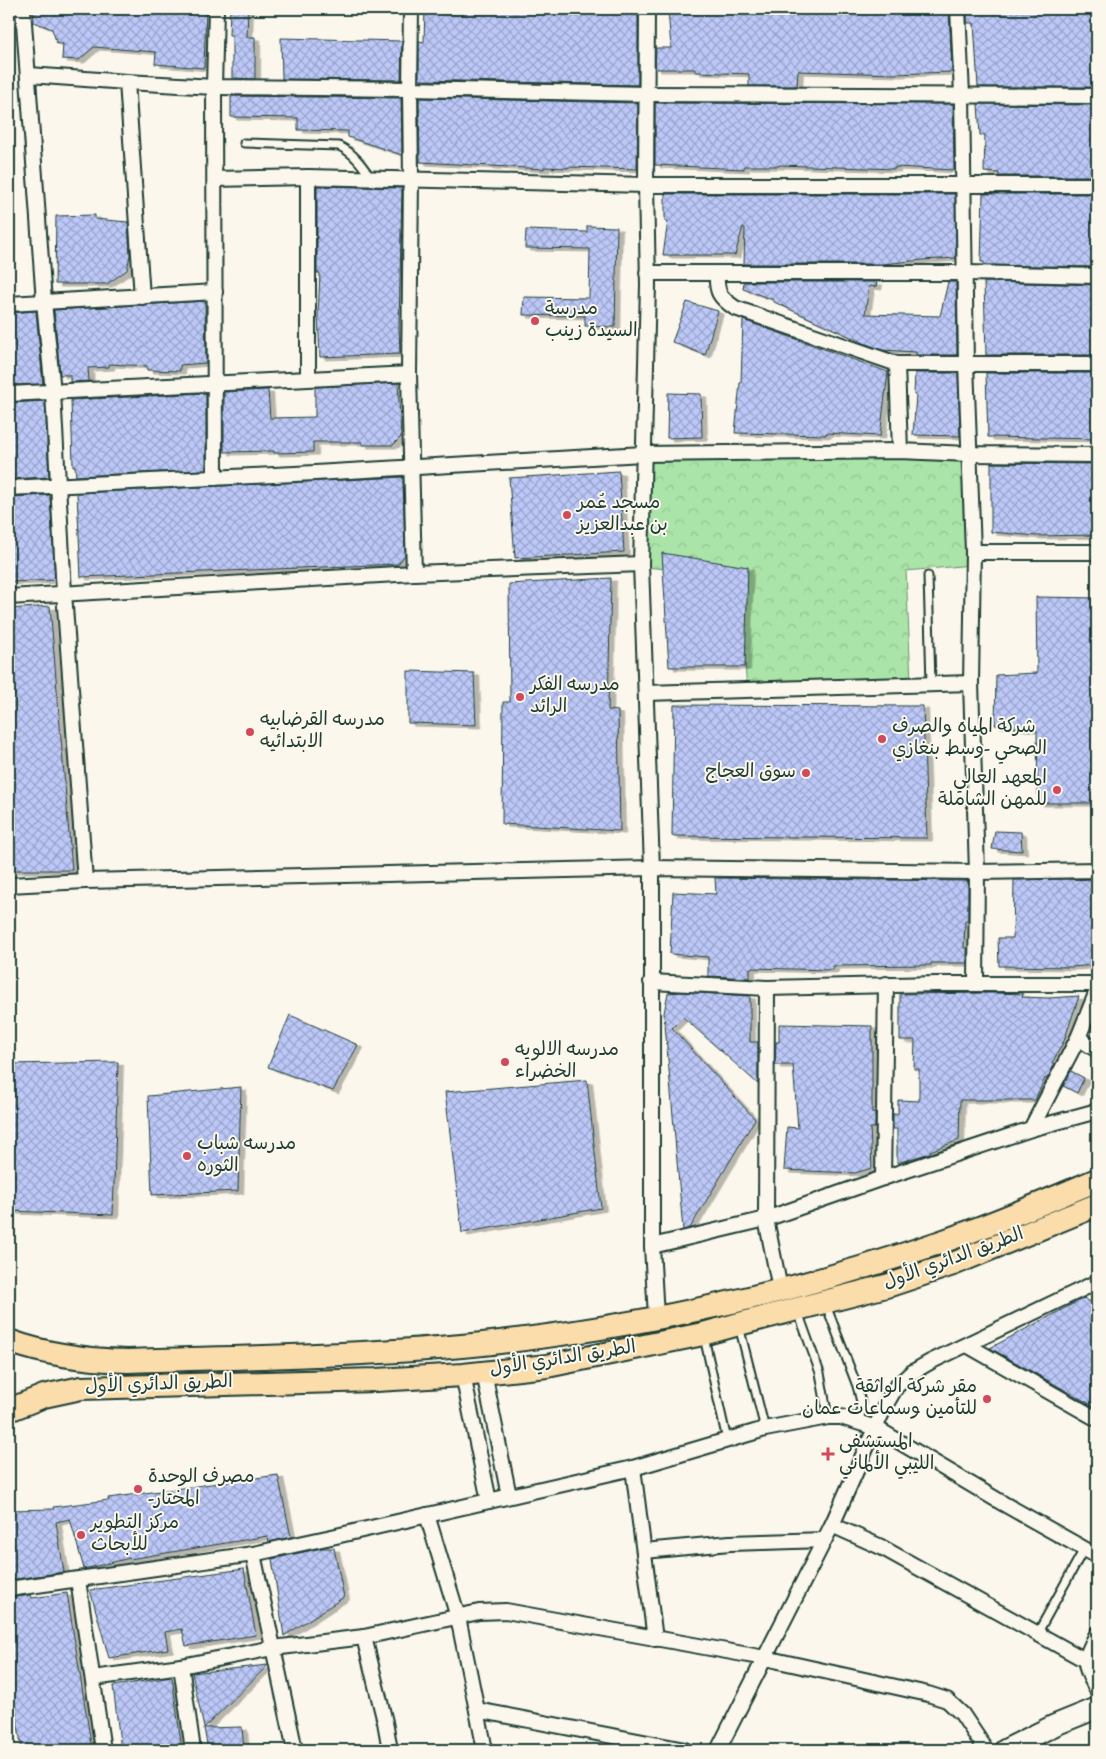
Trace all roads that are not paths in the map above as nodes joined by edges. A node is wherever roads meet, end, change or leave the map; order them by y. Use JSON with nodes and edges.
{"nodes":[{"id":1,"x":23,"y":9,"type":"edge"},
{"id":2,"x":216,"y":9,"type":"edge"},
{"id":3,"x":411,"y":9,"type":"edge"},
{"id":4,"x":647,"y":9,"type":"edge"},
{"id":5,"x":958,"y":9,"type":"edge"},
{"id":6,"x":29,"y":76,"type":"junction"},
{"id":7,"x":127,"y":82,"type":"junction"},
{"id":8,"x":214,"y":87,"type":"junction"},
{"id":9,"x":410,"y":88,"type":"junction"},
{"id":10,"x":647,"y":94,"type":"junction"},
{"id":11,"x":962,"y":95,"type":"junction"},
{"id":12,"x":1097,"y":96,"type":"edge"},
{"id":13,"x":244,"y":143,"type":"dead end"},
{"id":14,"x":308,"y":177,"type":"junction"},
{"id":15,"x":371,"y":178,"type":"junction"},
{"id":16,"x":215,"y":179,"type":"junction"},
{"id":17,"x":411,"y":179,"type":"junction"},
{"id":18,"x":646,"y":185,"type":"junction"},
{"id":19,"x":964,"y":185,"type":"junction"},
{"id":20,"x":1097,"y":185,"type":"edge"},
{"id":21,"x":648,"y":273,"type":"junction"},
{"id":22,"x":717,"y":273,"type":"junction"},
{"id":23,"x":966,"y":273,"type":"junction"},
{"id":24,"x":1097,"y":276,"type":"edge"},
{"id":25,"x":215,"y":292,"type":"junction"},
{"id":26,"x":142,"y":297,"type":"junction"},
{"id":27,"x":44,"y":302,"type":"junction"},
{"id":28,"x":9,"y":304,"type":"edge"},
{"id":29,"x":897,"y":364,"type":"junction"},
{"id":30,"x":966,"y":364,"type":"junction"},
{"id":31,"x":1097,"y":364,"type":"edge"},
{"id":32,"x":409,"y":374,"type":"junction"},
{"id":33,"x":308,"y":378,"type":"junction"},
{"id":34,"x":215,"y":382,"type":"junction"},
{"id":35,"x":53,"y":392,"type":"junction"},
{"id":36,"x":9,"y":394,"type":"edge"},
{"id":37,"x":900,"y":451,"type":"junction"},
{"id":38,"x":643,"y":454,"type":"junction"},
{"id":39,"x":969,"y":454,"type":"junction"},
{"id":40,"x":1097,"y":455,"type":"edge"},
{"id":41,"x":410,"y":467,"type":"junction"},
{"id":42,"x":215,"y":477,"type":"junction"},
{"id":43,"x":59,"y":486,"type":"junction"},
{"id":44,"x":9,"y":488,"type":"edge"},
{"id":45,"x":973,"y":552,"type":"junction"},
{"id":46,"x":1097,"y":552,"type":"edge"},
{"id":47,"x":641,"y":564,"type":"junction"},
{"id":48,"x":414,"y":573,"type":"junction"},
{"id":49,"x":928,"y":576,"type":"dead end"},
{"id":50,"x":64,"y":593,"type":"junction"},
{"id":51,"x":9,"y":597,"type":"edge"},
{"id":52,"x":972,"y":683,"type":"junction"},
{"id":53,"x":931,"y":684,"type":"junction"},
{"id":54,"x":646,"y":693,"type":"junction"},
{"id":55,"x":652,"y":868,"type":"junction"},
{"id":56,"x":1097,"y":870,"type":"edge"},
{"id":57,"x":977,"y":872,"type":"junction"},
{"id":58,"x":85,"y":881,"type":"junction"},
{"id":59,"x":9,"y":885,"type":"edge"},
{"id":60,"x":651,"y":982,"type":"junction"},
{"id":61,"x":886,"y":984,"type":"junction"},
{"id":62,"x":976,"y":984,"type":"junction"},
{"id":63,"x":1097,"y":984,"type":"edge"},
{"id":64,"x":767,"y":988,"type":"junction"},
{"id":65,"x":1097,"y":991,"type":"edge"},
{"id":66,"x":1078,"y":1038,"type":"junction"},
{"id":67,"x":1097,"y":1050,"type":"edge"},
{"id":68,"x":1097,"y":1111,"type":"edge"},
{"id":69,"x":1032,"y":1129,"type":"junction"},
{"id":70,"x":883,"y":1178,"type":"junction"},
{"id":71,"x":1097,"y":1180,"type":"edge"},
{"id":72,"x":1097,"y":1205,"type":"edge"},
{"id":73,"x":766,"y":1219,"type":"junction"},
{"id":74,"x":652,"y":1246,"type":"junction"},
{"id":75,"x":1093,"y":1288,"type":"edge"},
{"id":76,"x":780,"y":1289,"type":"junction"},
{"id":77,"x":825,"y":1302,"type":"junction"},
{"id":78,"x":797,"y":1309,"type":"junction"},
{"id":79,"x":656,"y":1317,"type":"junction"},
{"id":80,"x":739,"y":1324,"type":"junction"},
{"id":81,"x":703,"y":1334,"type":"junction"},
{"id":82,"x":9,"y":1341,"type":"edge"},
{"id":83,"x":966,"y":1345,"type":"junction"},
{"id":84,"x":473,"y":1374,"type":"junction"},
{"id":85,"x":9,"y":1410,"type":"edge"},
{"id":86,"x":828,"y":1417,"type":"junction"},
{"id":87,"x":1097,"y":1420,"type":"edge"},
{"id":88,"x":860,"y":1423,"type":"junction"},
{"id":89,"x":876,"y":1428,"type":"junction"},
{"id":90,"x":765,"y":1429,"type":"junction"},
{"id":91,"x":727,"y":1440,"type":"junction"},
{"id":92,"x":632,"y":1468,"type":"junction"},
{"id":93,"x":509,"y":1496,"type":"junction"},
{"id":94,"x":489,"y":1501,"type":"junction"},
{"id":95,"x":427,"y":1515,"type":"junction"},
{"id":96,"x":832,"y":1525,"type":"junction"},
{"id":97,"x":824,"y":1540,"type":"junction"},
{"id":98,"x":1084,"y":1548,"type":"junction"},
{"id":99,"x":644,"y":1551,"type":"junction"},
{"id":100,"x":253,"y":1554,"type":"junction"},
{"id":101,"x":1097,"y":1556,"type":"edge"},
{"id":102,"x":78,"y":1580,"type":"junction"},
{"id":103,"x":9,"y":1589,"type":"edge"},
{"id":104,"x":458,"y":1617,"type":"junction"},
{"id":105,"x":1038,"y":1634,"type":"junction"},
{"id":106,"x":1097,"y":1634,"type":"edge"},
{"id":107,"x":364,"y":1637,"type":"junction"},
{"id":108,"x":655,"y":1639,"type":"junction"},
{"id":109,"x":273,"y":1648,"type":"junction"},
{"id":110,"x":765,"y":1658,"type":"junction"},
{"id":111,"x":1085,"y":1660,"type":"junction"},
{"id":112,"x":181,"y":1666,"type":"junction"},
{"id":113,"x":94,"y":1678,"type":"junction"},
{"id":114,"x":1097,"y":1690,"type":"edge"},
{"id":115,"x":1097,"y":1708,"type":"edge"},
{"id":116,"x":477,"y":1710,"type":"junction"},
{"id":117,"x":103,"y":1750,"type":"edge"},
{"id":118,"x":193,"y":1750,"type":"edge"},
{"id":119,"x":295,"y":1750,"type":"edge"},
{"id":120,"x":390,"y":1750,"type":"edge"},
{"id":121,"x":485,"y":1750,"type":"edge"},
{"id":122,"x":685,"y":1750,"type":"edge"},
{"id":123,"x":718,"y":1750,"type":"edge"},
{"id":124,"x":986,"y":1750,"type":"edge"},
{"id":125,"x":1005,"y":1750,"type":"edge"}],
"edges":[{"from":1,"to":6,"type":"street"},
{"from":2,"to":8,"type":"street"},
{"from":3,"to":9,"type":"street"},
{"from":4,"to":10,"type":"street"},
{"from":5,"to":11,"type":"street"},
{"from":6,"to":7,"type":"street"},
{"from":6,"to":27,"type":"street"},
{"from":7,"to":8,"type":"street"},
{"from":7,"to":26,"type":"street"},
{"from":8,"to":9,"type":"street"},
{"from":8,"to":16,"type":"street"},
{"from":9,"to":10,"type":"street"},
{"from":9,"to":17,"type":"street"},
{"from":10,"to":11,"type":"street"},
{"from":10,"to":18,"type":"street"},
{"from":11,"to":12,"type":"street"},
{"from":11,"to":19,"type":"street"},
{"from":13,"to":15,"type":"lane"},
{"from":14,"to":15,"type":"street"},
{"from":14,"to":16,"type":"street"},
{"from":14,"to":33,"type":"street"},
{"from":15,"to":17,"type":"street"},
{"from":16,"to":25,"type":"street"},
{"from":17,"to":18,"type":"street"},
{"from":17,"to":32,"type":"street"},
{"from":18,"to":19,"type":"street"},
{"from":18,"to":21,"type":"street"},
{"from":19,"to":20,"type":"street"},
{"from":19,"to":23,"type":"street"},
{"from":21,"to":22,"type":"street"},
{"from":21,"to":38,"type":"street"},
{"from":22,"to":23,"type":"street"},
{"from":22,"to":29,"type":"street"},
{"from":23,"to":24,"type":"street"},
{"from":23,"to":30,"type":"street"},
{"from":25,"to":26,"type":"street"},
{"from":25,"to":34,"type":"street"},
{"from":26,"to":27,"type":"street"},
{"from":27,"to":28,"type":"street"},
{"from":27,"to":35,"type":"street"},
{"from":29,"to":30,"type":"street"},
{"from":29,"to":37,"type":"street"},
{"from":30,"to":31,"type":"street"},
{"from":30,"to":39,"type":"street"},
{"from":32,"to":33,"type":"street"},
{"from":32,"to":41,"type":"street"},
{"from":33,"to":34,"type":"street"},
{"from":34,"to":35,"type":"street"},
{"from":34,"to":42,"type":"street"},
{"from":35,"to":36,"type":"street"},
{"from":35,"to":43,"type":"street"},
{"from":37,"to":38,"type":"street"},
{"from":37,"to":39,"type":"street"},
{"from":38,"to":41,"type":"street"},
{"from":38,"to":47,"type":"street"},
{"from":39,"to":40,"type":"street"},
{"from":39,"to":45,"type":"street"},
{"from":41,"to":42,"type":"street"},
{"from":41,"to":48,"type":"street"},
{"from":42,"to":43,"type":"street"},
{"from":43,"to":44,"type":"street"},
{"from":43,"to":50,"type":"street"},
{"from":45,"to":46,"type":"street"},
{"from":45,"to":52,"type":"street"},
{"from":47,"to":48,"type":"street"},
{"from":47,"to":54,"type":"street"},
{"from":48,"to":50,"type":"street"},
{"from":49,"to":53,"type":"lane"},
{"from":50,"to":51,"type":"street"},
{"from":50,"to":58,"type":"street"},
{"from":52,"to":53,"type":"street"},
{"from":52,"to":57,"type":"street"},
{"from":53,"to":54,"type":"street"},
{"from":54,"to":55,"type":"street"},
{"from":55,"to":57,"type":"street"},
{"from":55,"to":58,"type":"street"},
{"from":55,"to":60,"type":"street"},
{"from":56,"to":57,"type":"street"},
{"from":57,"to":62,"type":"street"},
{"from":58,"to":59,"type":"street"},
{"from":60,"to":64,"type":"street"},
{"from":60,"to":74,"type":"street"},
{"from":61,"to":62,"type":"street"},
{"from":61,"to":64,"type":"street"},
{"from":61,"to":70,"type":"street"},
{"from":62,"to":63,"type":"street"},
{"from":64,"to":73,"type":"street"},
{"from":65,"to":66,"type":"street"},
{"from":66,"to":67,"type":"street"},
{"from":66,"to":69,"type":"street"},
{"from":68,"to":69,"type":"street"},
{"from":69,"to":70,"type":"street"},
{"from":70,"to":73,"type":"street"},
{"from":71,"to":76,"type":"main road","name":"الطريق الدائري الأول"},
{"from":72,"to":77,"type":"main road","name":"الطريق الدائري الأول"},
{"from":73,"to":74,"type":"street"},
{"from":73,"to":76,"type":"street"},
{"from":74,"to":79,"type":"street"},
{"from":75,"to":83,"type":"street"},
{"from":76,"to":79,"type":"main road","name":"الطريق الدائري الأول"},
{"from":77,"to":78,"type":"main road","name":"الطريق الدائري الأول"},
{"from":77,"to":88,"type":"lane"},
{"from":78,"to":80,"type":"main road","name":"الطريق الدائري الأول"},
{"from":78,"to":86,"type":"lane"},
{"from":79,"to":82,"type":"main road","name":"الطريق الدائري الأول"},
{"from":80,"to":81,"type":"main road","name":"الطريق الدائري الأول"},
{"from":80,"to":90,"type":"lane"},
{"from":81,"to":84,"type":"main road","name":"الطريق الدائري الأول"},
{"from":81,"to":91,"type":"lane"},
{"from":83,"to":87,"type":"street"},
{"from":83,"to":89,"type":"street"},
{"from":84,"to":85,"type":"main road","name":"الطريق الدائري الأول"},
{"from":84,"to":93,"type":"street"},
{"from":84,"to":94,"type":"street"},
{"from":86,"to":88,"type":"street"},
{"from":86,"to":90,"type":"street"},
{"from":88,"to":89,"type":"street"},
{"from":89,"to":96,"type":"street"},
{"from":89,"to":98,"type":"street"},
{"from":90,"to":91,"type":"street"},
{"from":91,"to":92,"type":"street"},
{"from":92,"to":93,"type":"street"},
{"from":92,"to":99,"type":"street"},
{"from":93,"to":94,"type":"street"},
{"from":94,"to":95,"type":"street"},
{"from":95,"to":100,"type":"street"},
{"from":95,"to":104,"type":"street"},
{"from":96,"to":97,"type":"street"},
{"from":96,"to":105,"type":"street"},
{"from":97,"to":99,"type":"street"},
{"from":97,"to":110,"type":"street"},
{"from":98,"to":101,"type":"street"},
{"from":98,"to":105,"type":"lane"},
{"from":99,"to":108,"type":"street"},
{"from":100,"to":102,"type":"street"},
{"from":100,"to":109,"type":"street"},
{"from":102,"to":103,"type":"street"},
{"from":102,"to":113,"type":"street"},
{"from":104,"to":107,"type":"street"},
{"from":104,"to":108,"type":"street"},
{"from":104,"to":116,"type":"street"},
{"from":105,"to":111,"type":"street"},
{"from":106,"to":111,"type":"street"},
{"from":107,"to":109,"type":"street"},
{"from":107,"to":120,"type":"street"},
{"from":108,"to":110,"type":"street"},
{"from":109,"to":112,"type":"street"},
{"from":109,"to":119,"type":"street"},
{"from":110,"to":123,"type":"street"},
{"from":110,"to":124,"type":"street"},
{"from":111,"to":114,"type":"street"},
{"from":112,"to":113,"type":"street"},
{"from":112,"to":118,"type":"street"},
{"from":113,"to":117,"type":"street"},
{"from":115,"to":125,"type":"street"},
{"from":116,"to":121,"type":"street"},
{"from":116,"to":122,"type":"street"}]}
